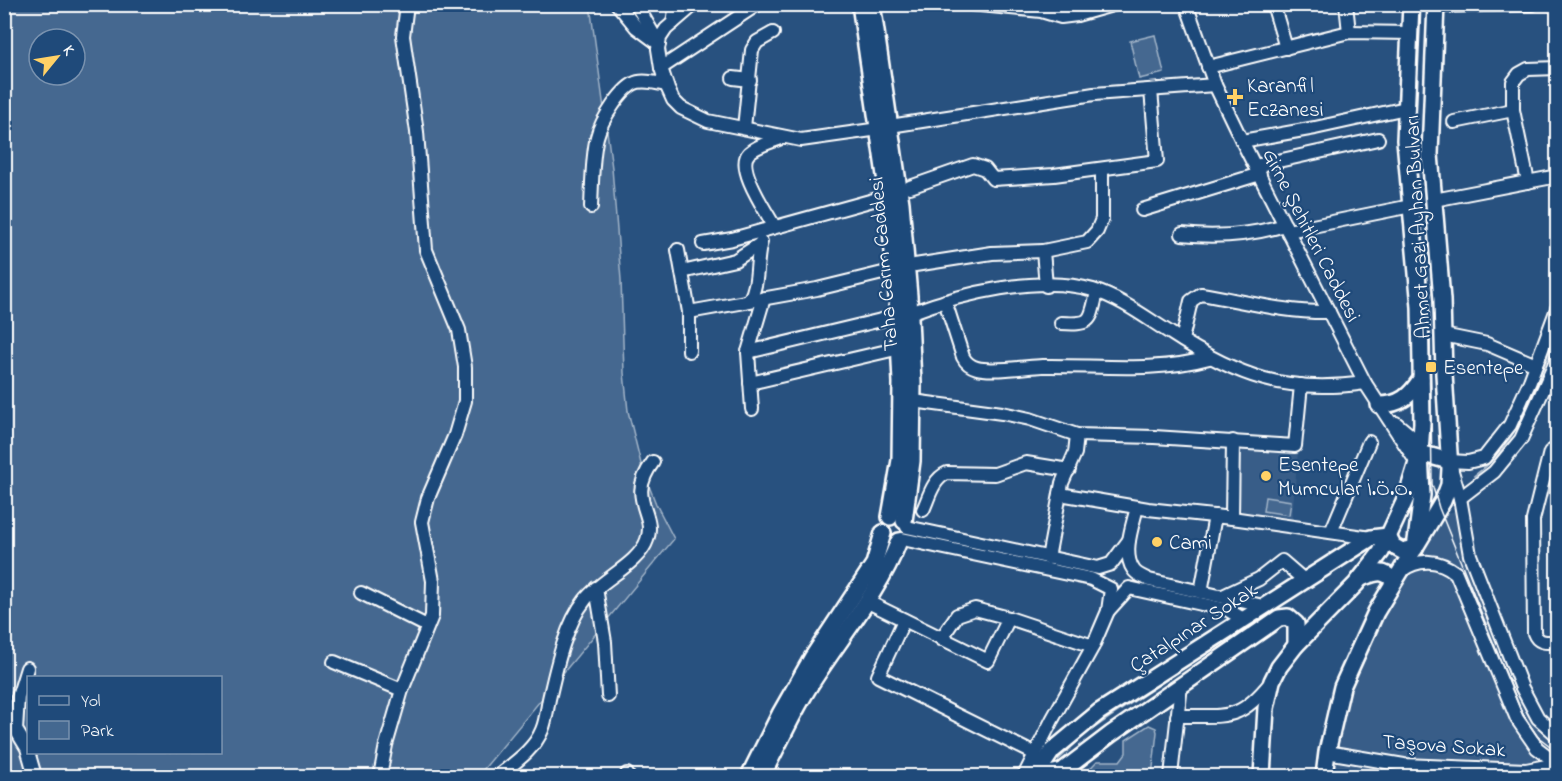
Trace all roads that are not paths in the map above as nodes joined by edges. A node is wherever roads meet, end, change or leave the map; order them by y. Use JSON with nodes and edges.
{"nodes":[{"id":1,"x":407,"y":4,"type":"edge"},
{"id":2,"x":617,"y":4,"type":"edge"},
{"id":3,"x":636,"y":4,"type":"edge"},
{"id":4,"x":676,"y":4,"type":"edge"},
{"id":5,"x":695,"y":4,"type":"edge"},
{"id":6,"x":758,"y":4,"type":"edge"},
{"id":7,"x":860,"y":4,"type":"edge"},
{"id":8,"x":872,"y":4,"type":"edge"},
{"id":9,"x":970,"y":4,"type":"edge"},
{"id":10,"x":1186,"y":4,"type":"edge"},
{"id":11,"x":1273,"y":4,"type":"edge"},
{"id":12,"x":1346,"y":4,"type":"edge"},
{"id":13,"x":1411,"y":4,"type":"edge"},
{"id":14,"x":1533,"y":4,"type":"edge"},
{"id":15,"x":1110,"y":5,"type":"edge"},
{"id":16,"x":1436,"y":5,"type":"edge"},
{"id":17,"x":673,"y":23,"type":"junction"},
{"id":18,"x":1349,"y":32,"type":"junction"},
{"id":19,"x":773,"y":33,"type":"dead end"},
{"id":20,"x":1410,"y":33,"type":"junction"},
{"id":21,"x":659,"y":44,"type":"junction"},
{"id":22,"x":1286,"y":48,"type":"junction"},
{"id":23,"x":1208,"y":67,"type":"junction"},
{"id":24,"x":661,"y":68,"type":"junction"},
{"id":25,"x":1557,"y":68,"type":"edge"},
{"id":26,"x":733,"y":78,"type":"dead end"},
{"id":27,"x":750,"y":80,"type":"junction"},
{"id":28,"x":666,"y":85,"type":"junction"},
{"id":29,"x":1215,"y":85,"type":"junction"},
{"id":30,"x":1151,"y":90,"type":"junction"},
{"id":31,"x":1406,"y":108,"type":"junction"},
{"id":32,"x":1513,"y":110,"type":"junction"},
{"id":33,"x":1454,"y":122,"type":"dead end"},
{"id":34,"x":885,"y":127,"type":"junction"},
{"id":35,"x":744,"y":128,"type":"junction"},
{"id":36,"x":785,"y":136,"type":"junction"},
{"id":37,"x":1378,"y":139,"type":"dead end"},
{"id":38,"x":1242,"y":141,"type":"junction"},
{"id":39,"x":1102,"y":169,"type":"junction"},
{"id":40,"x":1257,"y":170,"type":"junction"},
{"id":41,"x":1557,"y":176,"type":"edge"},
{"id":42,"x":1528,"y":182,"type":"junction"},
{"id":43,"x":910,"y":187,"type":"dead end"},
{"id":44,"x":888,"y":196,"type":"junction"},
{"id":45,"x":1434,"y":200,"type":"junction"},
{"id":46,"x":1411,"y":206,"type":"junction"},
{"id":47,"x":591,"y":207,"type":"dead end"},
{"id":48,"x":1142,"y":210,"type":"dead end"},
{"id":49,"x":771,"y":227,"type":"junction"},
{"id":50,"x":1287,"y":228,"type":"junction"},
{"id":51,"x":1182,"y":234,"type":"dead end"},
{"id":52,"x":703,"y":244,"type":"dead end"},
{"id":53,"x":760,"y":244,"type":"junction"},
{"id":54,"x":678,"y":250,"type":"dead end"},
{"id":55,"x":1043,"y":250,"type":"junction"},
{"id":56,"x":915,"y":265,"type":"dead end"},
{"id":57,"x":895,"y":270,"type":"junction"},
{"id":58,"x":682,"y":272,"type":"junction"},
{"id":59,"x":1046,"y":285,"type":"junction"},
{"id":60,"x":1097,"y":292,"type":"junction"},
{"id":61,"x":765,"y":298,"type":"junction"},
{"id":62,"x":749,"y":301,"type":"junction"},
{"id":63,"x":945,"y":301,"type":"junction"},
{"id":64,"x":1557,"y":306,"type":"edge"},
{"id":65,"x":689,"y":312,"type":"junction"},
{"id":66,"x":1329,"y":312,"type":"junction"},
{"id":67,"x":904,"y":315,"type":"junction"},
{"id":68,"x":1061,"y":323,"type":"dead end"},
{"id":69,"x":1443,"y":334,"type":"junction"},
{"id":70,"x":1182,"y":340,"type":"junction"},
{"id":71,"x":900,"y":348,"type":"junction"},
{"id":72,"x":689,"y":351,"type":"dead end"},
{"id":73,"x":748,"y":352,"type":"junction"},
{"id":74,"x":1557,"y":357,"type":"edge"},
{"id":75,"x":1209,"y":358,"type":"junction"},
{"id":76,"x":1536,"y":365,"type":"junction"},
{"id":77,"x":1421,"y":379,"type":"junction"},
{"id":78,"x":750,"y":383,"type":"junction"},
{"id":79,"x":1365,"y":383,"type":"junction"},
{"id":80,"x":1301,"y":385,"type":"junction"},
{"id":81,"x":913,"y":401,"type":"junction"},
{"id":82,"x":752,"y":409,"type":"dead end"},
{"id":83,"x":1381,"y":409,"type":"junction"},
{"id":84,"x":1077,"y":435,"type":"junction"},
{"id":85,"x":1233,"y":441,"type":"junction"},
{"id":86,"x":1369,"y":442,"type":"dead end"},
{"id":87,"x":1557,"y":447,"type":"edge"},
{"id":88,"x":1419,"y":458,"type":"junction"},
{"id":89,"x":1449,"y":461,"type":"junction"},
{"id":90,"x":652,"y":462,"type":"dead end"},
{"id":91,"x":1069,"y":470,"type":"junction"},
{"id":92,"x":1060,"y":494,"type":"junction"},
{"id":93,"x":1460,"y":498,"type":"junction"},
{"id":94,"x":1137,"y":507,"type":"junction"},
{"id":95,"x":923,"y":510,"type":"dead end"},
{"id":96,"x":1215,"y":516,"type":"junction"},
{"id":97,"x":1232,"y":518,"type":"junction"},
{"id":98,"x":900,"y":529,"type":"junction"},
{"id":99,"x":1331,"y":532,"type":"junction"},
{"id":100,"x":1388,"y":536,"type":"junction"},
{"id":101,"x":1371,"y":538,"type":"junction"},
{"id":102,"x":1129,"y":540,"type":"junction"},
{"id":103,"x":1415,"y":548,"type":"junction"},
{"id":104,"x":1048,"y":558,"type":"junction"},
{"id":105,"x":1111,"y":564,"type":"junction"},
{"id":106,"x":1132,"y":570,"type":"junction"},
{"id":107,"x":1398,"y":576,"type":"junction"},
{"id":108,"x":1361,"y":578,"type":"junction"},
{"id":109,"x":1304,"y":580,"type":"junction"},
{"id":110,"x":596,"y":588,"type":"junction"},
{"id":111,"x":1129,"y":588,"type":"junction"},
{"id":112,"x":1111,"y":589,"type":"junction"},
{"id":113,"x":1201,"y":592,"type":"junction"},
{"id":114,"x":361,"y":593,"type":"dead end"},
{"id":115,"x":1222,"y":597,"type":"junction"},
{"id":116,"x":866,"y":601,"type":"junction"},
{"id":117,"x":1263,"y":606,"type":"junction"},
{"id":118,"x":1108,"y":611,"type":"junction"},
{"id":119,"x":1009,"y":618,"type":"junction"},
{"id":120,"x":1243,"y":619,"type":"junction"},
{"id":121,"x":904,"y":620,"type":"junction"},
{"id":122,"x":428,"y":626,"type":"junction"},
{"id":123,"x":941,"y":639,"type":"junction"},
{"id":124,"x":1557,"y":642,"type":"edge"},
{"id":125,"x":1296,"y":645,"type":"junction"},
{"id":126,"x":1093,"y":646,"type":"junction"},
{"id":127,"x":334,"y":662,"type":"dead end"},
{"id":128,"x":27,"y":668,"type":"dead end"},
{"id":129,"x":1272,"y":681,"type":"junction"},
{"id":130,"x":1181,"y":685,"type":"junction"},
{"id":131,"x":402,"y":690,"type":"junction"},
{"id":132,"x":608,"y":696,"type":"dead end"},
{"id":133,"x":1177,"y":716,"type":"junction"},
{"id":134,"x":10,"y":727,"type":"edge"},
{"id":135,"x":1557,"y":736,"type":"edge"},
{"id":136,"x":27,"y":748,"type":"edge"},
{"id":137,"x":1327,"y":752,"type":"junction"},
{"id":138,"x":29,"y":754,"type":"edge"},
{"id":139,"x":1035,"y":754,"type":"junction"},
{"id":140,"x":1557,"y":764,"type":"edge"},
{"id":141,"x":1064,"y":773,"type":"edge"},
{"id":142,"x":1024,"y":776,"type":"edge"},
{"id":143,"x":1039,"y":776,"type":"edge"},
{"id":144,"x":35,"y":777,"type":"edge"},
{"id":145,"x":380,"y":777,"type":"edge"},
{"id":146,"x":498,"y":777,"type":"edge"},
{"id":147,"x":749,"y":777,"type":"edge"},
{"id":148,"x":762,"y":777,"type":"edge"},
{"id":149,"x":1171,"y":777,"type":"edge"},
{"id":150,"x":1262,"y":777,"type":"edge"},
{"id":151,"x":1324,"y":777,"type":"edge"}],
"edges":[{"from":1,"to":122,"type":"street"},
{"from":2,"to":21,"type":"street"},
{"from":3,"to":21,"type":"street"},
{"from":4,"to":17,"type":"street"},
{"from":5,"to":17,"type":"street"},
{"from":6,"to":24,"type":"street"},
{"from":7,"to":34,"type":"main road","name":"Taha Carım Caddesi"},
{"from":8,"to":34,"type":"main road","name":"Taha Carım Caddesi"},
{"from":9,"to":15,"type":"street"},
{"from":10,"to":23,"type":"street","name":"Girne Şehitleri Caddesi"},
{"from":11,"to":22,"type":"street"},
{"from":12,"to":18,"type":"street"},
{"from":13,"to":20,"type":"main road","name":"Ahmet Gazi Ayhan Bulvarı"},
{"from":14,"to":16,"type":"street"},
{"from":16,"to":45,"type":"main road","name":"Ahmet Gazi Ayhan Bulvarı"},
{"from":17,"to":21,"type":"street"},
{"from":18,"to":20,"type":"street"},
{"from":18,"to":22,"type":"street"},
{"from":19,"to":27,"type":"street"},
{"from":20,"to":31,"type":"main road","name":"Ahmet Gazi Ayhan Bulvarı"},
{"from":21,"to":24,"type":"street"},
{"from":22,"to":23,"type":"street"},
{"from":23,"to":29,"type":"street","name":"Girne Şehitleri Caddesi"},
{"from":24,"to":28,"type":"street"},
{"from":25,"to":32,"type":"street"},
{"from":26,"to":27,"type":"street"},
{"from":27,"to":35,"type":"street"},
{"from":28,"to":35,"type":"street"},
{"from":28,"to":47,"type":"street"},
{"from":29,"to":30,"type":"street"},
{"from":29,"to":38,"type":"street","name":"Girne Şehitleri Caddesi"},
{"from":30,"to":34,"type":"street"},
{"from":30,"to":39,"type":"street"},
{"from":31,"to":38,"type":"street"},
{"from":31,"to":46,"type":"main road","name":"Ahmet Gazi Ayhan Bulvarı"},
{"from":32,"to":33,"type":"street"},
{"from":32,"to":42,"type":"street"},
{"from":34,"to":36,"type":"street"},
{"from":34,"to":44,"type":"main road","name":"Taha Carım Caddesi"},
{"from":34,"to":67,"type":"main road","name":"Taha Carım Caddesi"},
{"from":35,"to":36,"type":"street"},
{"from":36,"to":49,"type":"street"},
{"from":37,"to":40,"type":"street"},
{"from":38,"to":40,"type":"street","name":"Girne Şehitleri Caddesi"},
{"from":39,"to":43,"type":"street"},
{"from":39,"to":55,"type":"street"},
{"from":40,"to":48,"type":"street"},
{"from":40,"to":50,"type":"street","name":"Girne Şehitleri Caddesi"},
{"from":41,"to":42,"type":"street"},
{"from":42,"to":45,"type":"street"},
{"from":44,"to":49,"type":"street"},
{"from":44,"to":57,"type":"main road","name":"Taha Carım Caddesi"},
{"from":45,"to":69,"type":"main road","name":"Ahmet Gazi Ayhan Bulvarı"},
{"from":46,"to":50,"type":"street"},
{"from":46,"to":77,"type":"main road","name":"Ahmet Gazi Ayhan Bulvarı"},
{"from":49,"to":52,"type":"street"},
{"from":49,"to":53,"type":"street"},
{"from":50,"to":51,"type":"street"},
{"from":50,"to":66,"type":"street","name":"Girne Şehitleri Caddesi"},
{"from":53,"to":58,"type":"street"},
{"from":53,"to":62,"type":"street"},
{"from":54,"to":58,"type":"street"},
{"from":55,"to":56,"type":"street"},
{"from":55,"to":59,"type":"street"},
{"from":57,"to":61,"type":"street"},
{"from":57,"to":67,"type":"main road","name":"Taha Carım Caddesi"},
{"from":58,"to":65,"type":"street"},
{"from":59,"to":60,"type":"street"},
{"from":59,"to":63,"type":"street"},
{"from":60,"to":68,"type":"street"},
{"from":60,"to":70,"type":"street"},
{"from":61,"to":62,"type":"street"},
{"from":61,"to":73,"type":"street"},
{"from":62,"to":65,"type":"street"},
{"from":63,"to":67,"type":"street"},
{"from":63,"to":75,"type":"street"},
{"from":64,"to":76,"type":"street"},
{"from":65,"to":72,"type":"street"},
{"from":66,"to":70,"type":"street"},
{"from":66,"to":79,"type":"street","name":"Girne Şehitleri Caddesi"},
{"from":67,"to":71,"type":"main road","name":"Taha Carım Caddesi"},
{"from":67,"to":73,"type":"street"},
{"from":67,"to":81,"type":"main road","name":"Taha Carım Caddesi"},
{"from":69,"to":76,"type":"street"},
{"from":69,"to":89,"type":"main road","name":"Ahmet Gazi Ayhan Bulvarı"},
{"from":70,"to":75,"type":"street"},
{"from":71,"to":78,"type":"street"},
{"from":71,"to":98,"type":"main road","name":"Taha Carım Caddesi"},
{"from":73,"to":78,"type":"street"},
{"from":74,"to":93,"type":"street"},
{"from":75,"to":80,"type":"street"},
{"from":76,"to":89,"type":"street"},
{"from":77,"to":83,"type":"main road"},
{"from":77,"to":88,"type":"main road","name":"Ahmet Gazi Ayhan Bulvarı"},
{"from":78,"to":82,"type":"street"},
{"from":79,"to":80,"type":"street"},
{"from":79,"to":83,"type":"street","name":"Girne Şehitleri Caddesi"},
{"from":80,"to":85,"type":"street"},
{"from":81,"to":84,"type":"street"},
{"from":81,"to":98,"type":"main road","name":"Taha Carım Caddesi"},
{"from":83,"to":88,"type":"street","name":"Girne Şehitleri Caddesi"},
{"from":84,"to":85,"type":"street"},
{"from":84,"to":91,"type":"street"},
{"from":85,"to":97,"type":"street"},
{"from":86,"to":99,"type":"street"},
{"from":87,"to":124,"type":"street"},
{"from":88,"to":89,"type":"main road"},
{"from":88,"to":100,"type":"main road","name":"Ahmet Gazi Ayhan Bulvarı"},
{"from":88,"to":103,"type":"main road"},
{"from":89,"to":93,"type":"street"},
{"from":89,"to":103,"type":"main road","name":"Ahmet Gazi Ayhan Bulvarı"},
{"from":90,"to":110,"type":"street"},
{"from":91,"to":92,"type":"street"},
{"from":91,"to":95,"type":"street"},
{"from":92,"to":94,"type":"street"},
{"from":92,"to":104,"type":"street"},
{"from":93,"to":135,"type":"street"},
{"from":94,"to":96,"type":"street"},
{"from":94,"to":102,"type":"street"},
{"from":96,"to":97,"type":"street"},
{"from":96,"to":113,"type":"street"},
{"from":97,"to":99,"type":"street"},
{"from":98,"to":104,"type":"street"},
{"from":98,"to":112,"type":"street"},
{"from":98,"to":116,"type":"main road","name":"Taha Carım Caddesi"},
{"from":98,"to":147,"type":"main road"},
{"from":99,"to":101,"type":"street"},
{"from":100,"to":101,"type":"main road","name":"Çatalpınar Sokak"},
{"from":100,"to":103,"type":"main road"},
{"from":100,"to":108,"type":"main road","name":"Ahmet Gazi Ayhan Bulvarı"},
{"from":101,"to":109,"type":"main road","name":"Çatalpınar Sokak"},
{"from":102,"to":105,"type":"street"},
{"from":102,"to":106,"type":"street"},
{"from":103,"to":107,"type":"main road","name":"Ahmet Gazi Ayhan Bulvarı"},
{"from":104,"to":105,"type":"street"},
{"from":105,"to":106,"type":"street"},
{"from":105,"to":112,"type":"street"},
{"from":106,"to":111,"type":"street"},
{"from":106,"to":113,"type":"street"},
{"from":107,"to":108,"type":"main road"},
{"from":107,"to":137,"type":"main road","name":"Ahmet Gazi Ayhan Bulvarı"},
{"from":107,"to":140,"type":"street"},
{"from":108,"to":125,"type":"main road","name":"Ahmet Gazi Ayhan Bulvarı"},
{"from":109,"to":115,"type":"street"},
{"from":109,"to":117,"type":"main road","name":"Çatalpınar Sokak"},
{"from":110,"to":132,"type":"street"},
{"from":110,"to":146,"type":"street"},
{"from":111,"to":112,"type":"street"},
{"from":111,"to":118,"type":"street"},
{"from":111,"to":120,"type":"street"},
{"from":112,"to":118,"type":"street"},
{"from":113,"to":115,"type":"street"},
{"from":114,"to":122,"type":"street"},
{"from":115,"to":117,"type":"street"},
{"from":116,"to":121,"type":"street"},
{"from":116,"to":148,"type":"main road","name":"Taha Carım Caddesi"},
{"from":117,"to":120,"type":"main road","name":"Çatalpınar Sokak"},
{"from":118,"to":126,"type":"street"},
{"from":119,"to":123,"type":"street"},
{"from":119,"to":123,"type":"street"},
{"from":119,"to":126,"type":"street"},
{"from":120,"to":143,"type":"main road","name":"Çatalpınar Sokak"},
{"from":121,"to":123,"type":"street"},
{"from":121,"to":139,"type":"street"},
{"from":122,"to":131,"type":"street"},
{"from":125,"to":129,"type":"main road","name":"Ahmet Gazi Ayhan Bulvarı"},
{"from":125,"to":130,"type":"main road","name":"Çatalpınar Sokak"},
{"from":126,"to":139,"type":"street"},
{"from":127,"to":131,"type":"street"},
{"from":128,"to":134,"type":"street"},
{"from":129,"to":133,"type":"street"},
{"from":129,"to":150,"type":"main road","name":"Ahmet Gazi Ayhan Bulvarı"},
{"from":130,"to":133,"type":"street"},
{"from":130,"to":141,"type":"main road","name":"Çatalpınar Sokak"},
{"from":131,"to":145,"type":"street"},
{"from":133,"to":149,"type":"street"},
{"from":134,"to":136,"type":"street"},
{"from":137,"to":140,"type":"street","name":"Taşova Sokak"},
{"from":137,"to":151,"type":"main road","name":"Ahmet Gazi Ayhan Bulvarı"},
{"from":138,"to":144,"type":"street"},
{"from":139,"to":142,"type":"street"},
{"from":141,"to":143,"type":"street"},
{"from":142,"to":143,"type":"street"}]}
